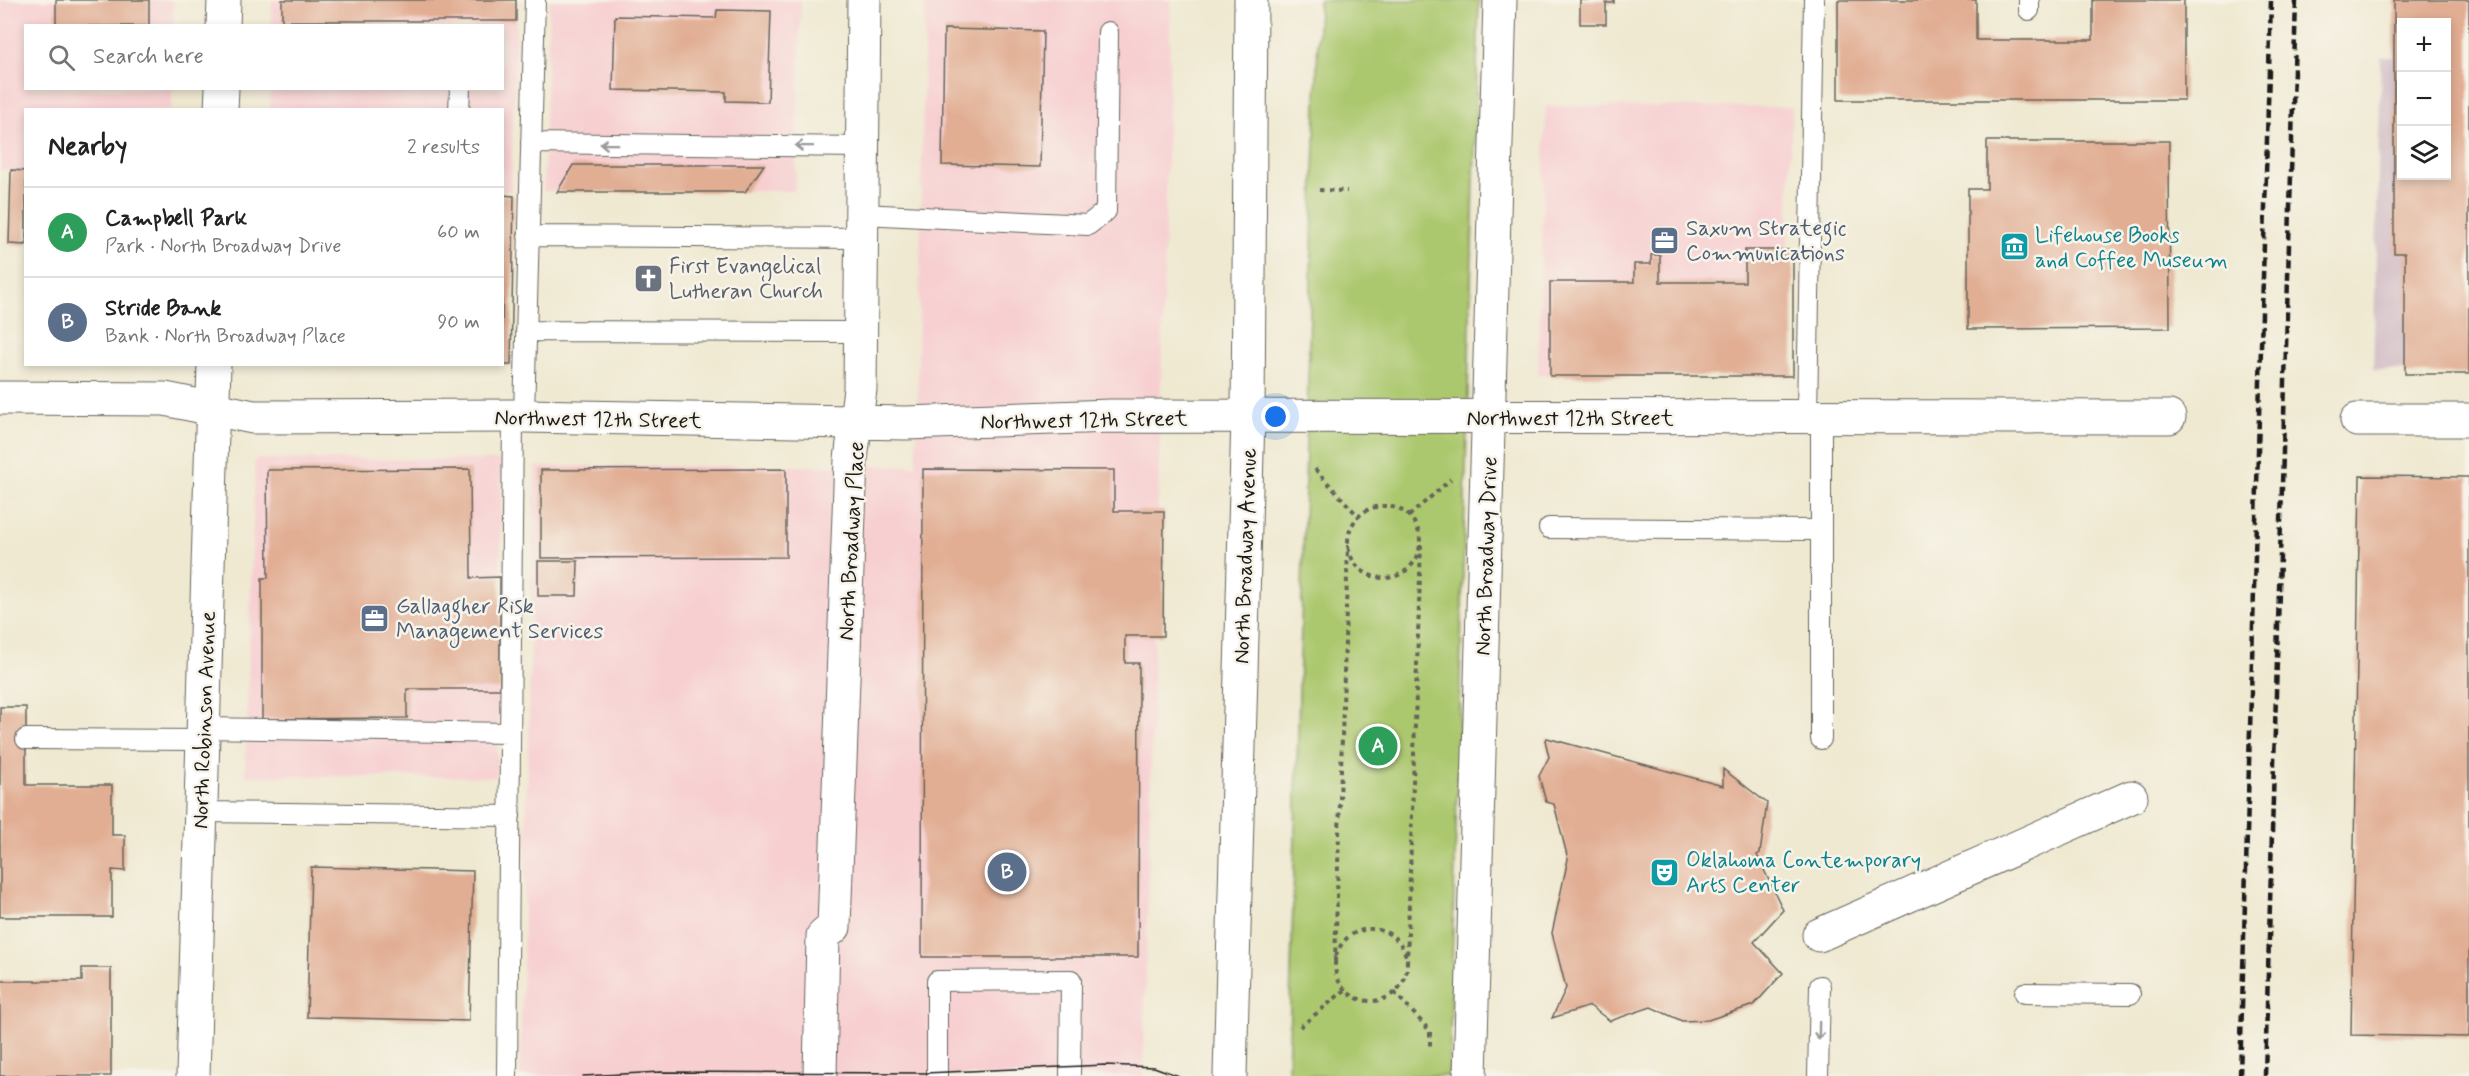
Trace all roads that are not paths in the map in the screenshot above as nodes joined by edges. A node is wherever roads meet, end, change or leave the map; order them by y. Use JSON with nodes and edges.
{"nodes":[{"id":1,"x":224,"y":0,"type":"edge"},
{"id":2,"x":535,"y":0,"type":"edge"},
{"id":3,"x":864,"y":0,"type":"edge"},
{"id":4,"x":1251,"y":0,"type":"edge"},
{"id":5,"x":1500,"y":0,"type":"edge"},
{"id":6,"x":1814,"y":0,"type":"edge"},
{"id":7,"x":223,"y":24,"type":"edge"},
{"id":8,"x":1108,"y":32,"type":"dead end"},
{"id":9,"x":222,"y":90,"type":"edge"},
{"id":10,"x":460,"y":90,"type":"edge"},
{"id":11,"x":221,"y":108,"type":"edge"},
{"id":12,"x":459,"y":108,"type":"edge"},
{"id":13,"x":531,"y":143,"type":"junction"},
{"id":14,"x":863,"y":147,"type":"junction"},
{"id":15,"x":862,"y":226,"type":"junction"},
{"id":16,"x":528,"y":237,"type":"junction"},
{"id":17,"x":526,"y":332,"type":"junction"},
{"id":18,"x":860,"y":332,"type":"junction"},
{"id":19,"x":214,"y":366,"type":"edge"},
{"id":20,"x":0,"y":398,"type":"edge"},
{"id":21,"x":212,"y":409,"type":"junction"},
{"id":22,"x":519,"y":416,"type":"junction"},
{"id":23,"x":1248,"y":416,"type":"junction"},
{"id":24,"x":1814,"y":416,"type":"junction"},
{"id":25,"x":1489,"y":417,"type":"junction"},
{"id":26,"x":2169,"y":417,"type":"dead end"},
{"id":27,"x":2357,"y":420,"type":"dead end"},
{"id":28,"x":2469,"y":420,"type":"edge"},
{"id":29,"x":856,"y":422,"type":"junction"},
{"id":30,"x":1549,"y":528,"type":"dead end"},
{"id":31,"x":1821,"y":530,"type":"junction"},
{"id":32,"x":510,"y":733,"type":"junction"},
{"id":33,"x":203,"y":734,"type":"junction"},
{"id":34,"x":26,"y":739,"type":"dead end"},
{"id":35,"x":1821,"y":739,"type":"dead end"},
{"id":36,"x":2132,"y":797,"type":"dead end"},
{"id":37,"x":201,"y":812,"type":"junction"},
{"id":38,"x":510,"y":816,"type":"junction"},
{"id":39,"x":1819,"y":935,"type":"dead end"},
{"id":40,"x":1820,"y":986,"type":"dead end"},
{"id":41,"x":2025,"y":993,"type":"dead end"},
{"id":42,"x":2130,"y":994,"type":"dead end"},
{"id":43,"x":193,"y":1076,"type":"edge"},
{"id":44,"x":507,"y":1076,"type":"edge"},
{"id":45,"x":820,"y":1076,"type":"edge"},
{"id":46,"x":938,"y":1076,"type":"edge"},
{"id":47,"x":1070,"y":1076,"type":"edge"},
{"id":48,"x":1230,"y":1076,"type":"edge"},
{"id":49,"x":1470,"y":1076,"type":"edge"},
{"id":50,"x":1818,"y":1076,"type":"edge"}],
"edges":[{"from":1,"to":7,"type":"street"},
{"from":2,"to":13,"type":"lane"},
{"from":3,"to":14,"type":"street","name":"North Broadway Place"},
{"from":4,"to":23,"type":"street","name":"North Broadway Avenue"},
{"from":5,"to":25,"type":"street","name":"North Broadway Drive"},
{"from":6,"to":24,"type":"lane"},
{"from":8,"to":15,"type":"lane"},
{"from":9,"to":11,"type":"street"},
{"from":10,"to":12,"type":"lane"},
{"from":14,"to":13,"type":"lane","one_way":true},
{"from":13,"to":16,"type":"lane"},
{"from":14,"to":15,"type":"street","name":"North Broadway Place"},
{"from":15,"to":16,"type":"lane"},
{"from":15,"to":18,"type":"street","name":"North Broadway Place"},
{"from":16,"to":17,"type":"lane"},
{"from":17,"to":18,"type":"lane"},
{"from":17,"to":22,"type":"lane"},
{"from":18,"to":29,"type":"street","name":"North Broadway Place"},
{"from":19,"to":21,"type":"street","name":"North Robinson Avenue"},
{"from":20,"to":21,"type":"street","name":"Northwest 12th Street"},
{"from":21,"to":22,"type":"street","name":"Northwest 12th Street"},
{"from":21,"to":33,"type":"street","name":"North Robinson Avenue"},
{"from":22,"to":29,"type":"street","name":"Northwest 12th Street"},
{"from":22,"to":32,"type":"lane"},
{"from":23,"to":25,"type":"street","name":"Northwest 12th Street"},
{"from":23,"to":29,"type":"street","name":"Northwest 12th Street"},
{"from":23,"to":48,"type":"street","name":"North Broadway Avenue"},
{"from":24,"to":25,"type":"street","name":"Northwest 12th Street"},
{"from":24,"to":26,"type":"street","name":"Northwest 12th Street"},
{"from":24,"to":31,"type":"lane"},
{"from":25,"to":49,"type":"street","name":"North Broadway Drive"},
{"from":27,"to":28,"type":"street"},
{"from":29,"to":45,"type":"street","name":"North Broadway Place"},
{"from":30,"to":31,"type":"lane"},
{"from":31,"to":35,"type":"lane"},
{"from":32,"to":33,"type":"lane"},
{"from":32,"to":38,"type":"lane"},
{"from":33,"to":34,"type":"lane"},
{"from":33,"to":37,"type":"street","name":"North Robinson Avenue"},
{"from":36,"to":39,"type":"street"},
{"from":37,"to":38,"type":"lane"},
{"from":37,"to":43,"type":"street","name":"North Robinson Avenue"},
{"from":38,"to":44,"type":"lane"},
{"from":40,"to":50,"type":"lane","one_way":true},
{"from":41,"to":42,"type":"lane"},
{"from":46,"to":47,"type":"lane"}]}
